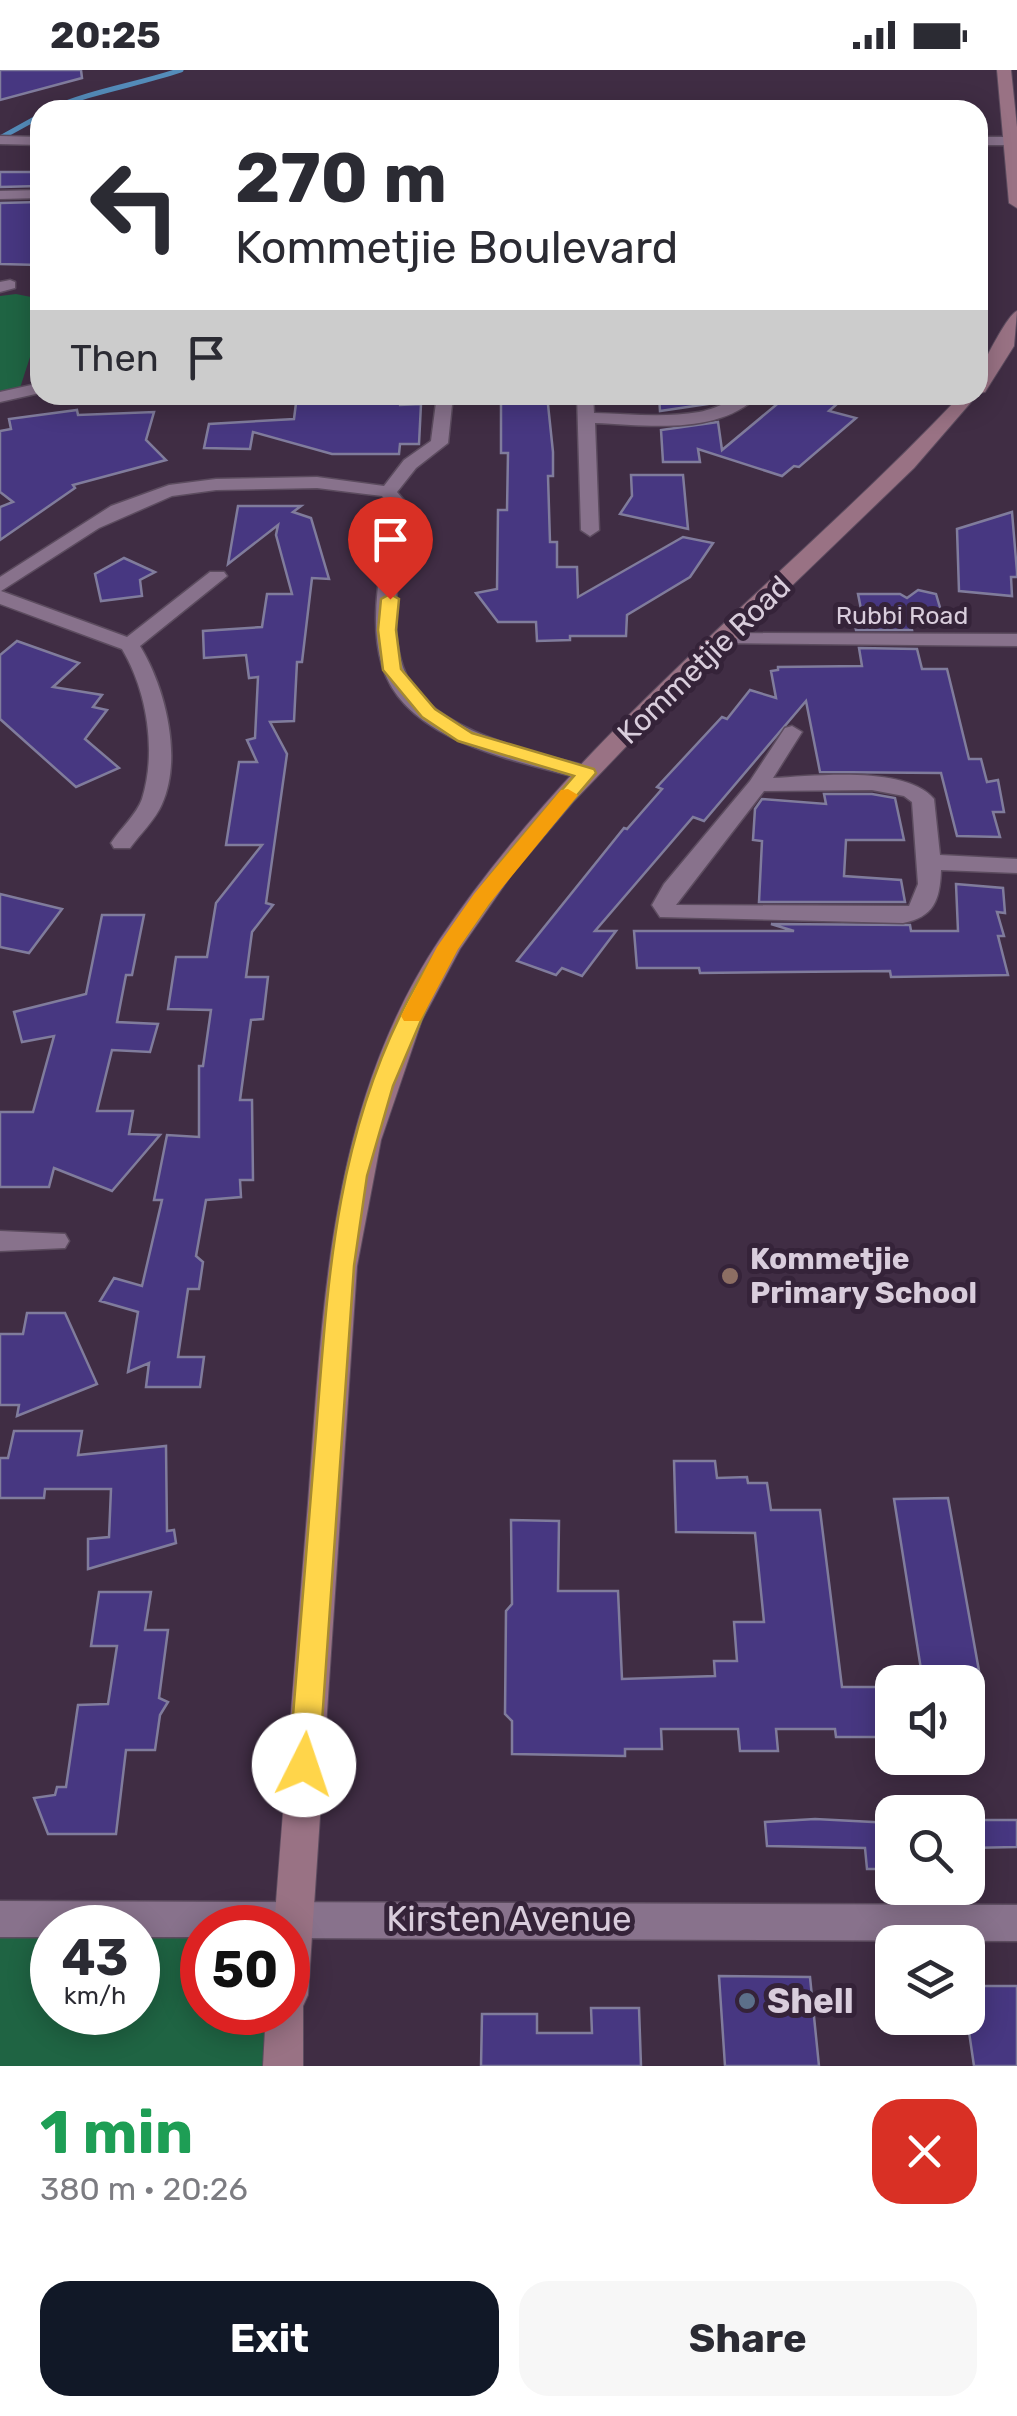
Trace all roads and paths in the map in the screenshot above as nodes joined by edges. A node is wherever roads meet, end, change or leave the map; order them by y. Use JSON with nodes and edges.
{"nodes":[{"id":1,"x":1004,"y":70,"type":"edge"},
{"id":2,"x":0,"y":140,"type":"edge"},
{"id":3,"x":30,"y":140,"type":"edge"},
{"id":4,"x":988,"y":141,"type":"edge"},
{"id":5,"x":1014,"y":141,"type":"edge"},
{"id":6,"x":30,"y":194,"type":"edge"},
{"id":7,"x":0,"y":195,"type":"edge"},
{"id":8,"x":1017,"y":203,"type":"edge"},
{"id":9,"x":1017,"y":316,"type":"edge"},
{"id":10,"x":988,"y":373,"type":"edge"},
{"id":11,"x":30,"y":390,"type":"edge"},
{"id":12,"x":0,"y":397,"type":"edge"},
{"id":13,"x":444,"y":405,"type":"edge"},
{"id":14,"x":585,"y":405,"type":"edge"},
{"id":15,"x":735,"y":405,"type":"edge"},
{"id":16,"x":961,"y":405,"type":"edge"},
{"id":17,"x":586,"y":418,"type":"junction"},
{"id":18,"x":388,"y":492,"type":"junction"},
{"id":19,"x":590,"y":530,"type":"dead end"},
{"id":20,"x":218,"y":576,"type":"dead end"},
{"id":21,"x":0,"y":586,"type":"edge"},
{"id":22,"x":0,"y":597,"type":"edge"},
{"id":23,"x":726,"y":639,"type":"junction"},
{"id":24,"x":1017,"y":640,"type":"edge"},
{"id":25,"x":129,"y":645,"type":"junction"},
{"id":26,"x":792,"y":732,"type":"dead end"},
{"id":27,"x":587,"y":773,"type":"junction"},
{"id":28,"x":758,"y":785,"type":"junction"},
{"id":29,"x":122,"y":843,"type":"dead end"},
{"id":30,"x":928,"y":862,"type":"junction"},
{"id":31,"x":1017,"y":866,"type":"edge"},
{"id":32,"x":0,"y":1241,"type":"edge"},
{"id":33,"x":55,"y":1242,"type":"dead end"},
{"id":34,"x":293,"y":1905,"type":"edge"},
{"id":35,"x":0,"y":1919,"type":"edge"},
{"id":36,"x":180,"y":1919,"type":"edge"},
{"id":37,"x":310,"y":1919,"type":"edge"},
{"id":38,"x":1017,"y":1923,"type":"edge"},
{"id":39,"x":285,"y":2035,"type":"edge"},
{"id":40,"x":283,"y":2066,"type":"edge"}],
"edges":[{"from":1,"to":5,"type":"main road"},
{"from":2,"to":3,"type":"street"},
{"from":4,"to":5,"type":"street"},
{"from":5,"to":8,"type":"main road"},
{"from":6,"to":7,"type":"street"},
{"from":9,"to":10,"type":"main road"},
{"from":11,"to":12,"type":"street"},
{"from":13,"to":18,"type":"street"},
{"from":14,"to":17,"type":"street"},
{"from":15,"to":17,"type":"street"},
{"from":16,"to":23,"type":"main road","name":"Kommetjie Road"},
{"from":17,"to":19,"type":"street"},
{"from":18,"to":21,"type":"street"},
{"from":18,"to":27,"type":"street"},
{"from":20,"to":25,"type":"street"},
{"from":22,"to":25,"type":"street"},
{"from":23,"to":24,"type":"street","name":"Rubbi Road"},
{"from":23,"to":27,"type":"main road","name":"Kommetjie Road"},
{"from":25,"to":29,"type":"street"},
{"from":26,"to":28,"type":"street"},
{"from":27,"to":34,"type":"main road","name":"Kommetjie Road"},
{"from":28,"to":30,"type":"street"},
{"from":28,"to":30,"type":"street"},
{"from":30,"to":31,"type":"street"},
{"from":32,"to":33,"type":"street"},
{"from":35,"to":36,"type":"street","name":"Kirsten Avenue"},
{"from":37,"to":38,"type":"street","name":"Kirsten Avenue"},
{"from":39,"to":40,"type":"main road"}]}
